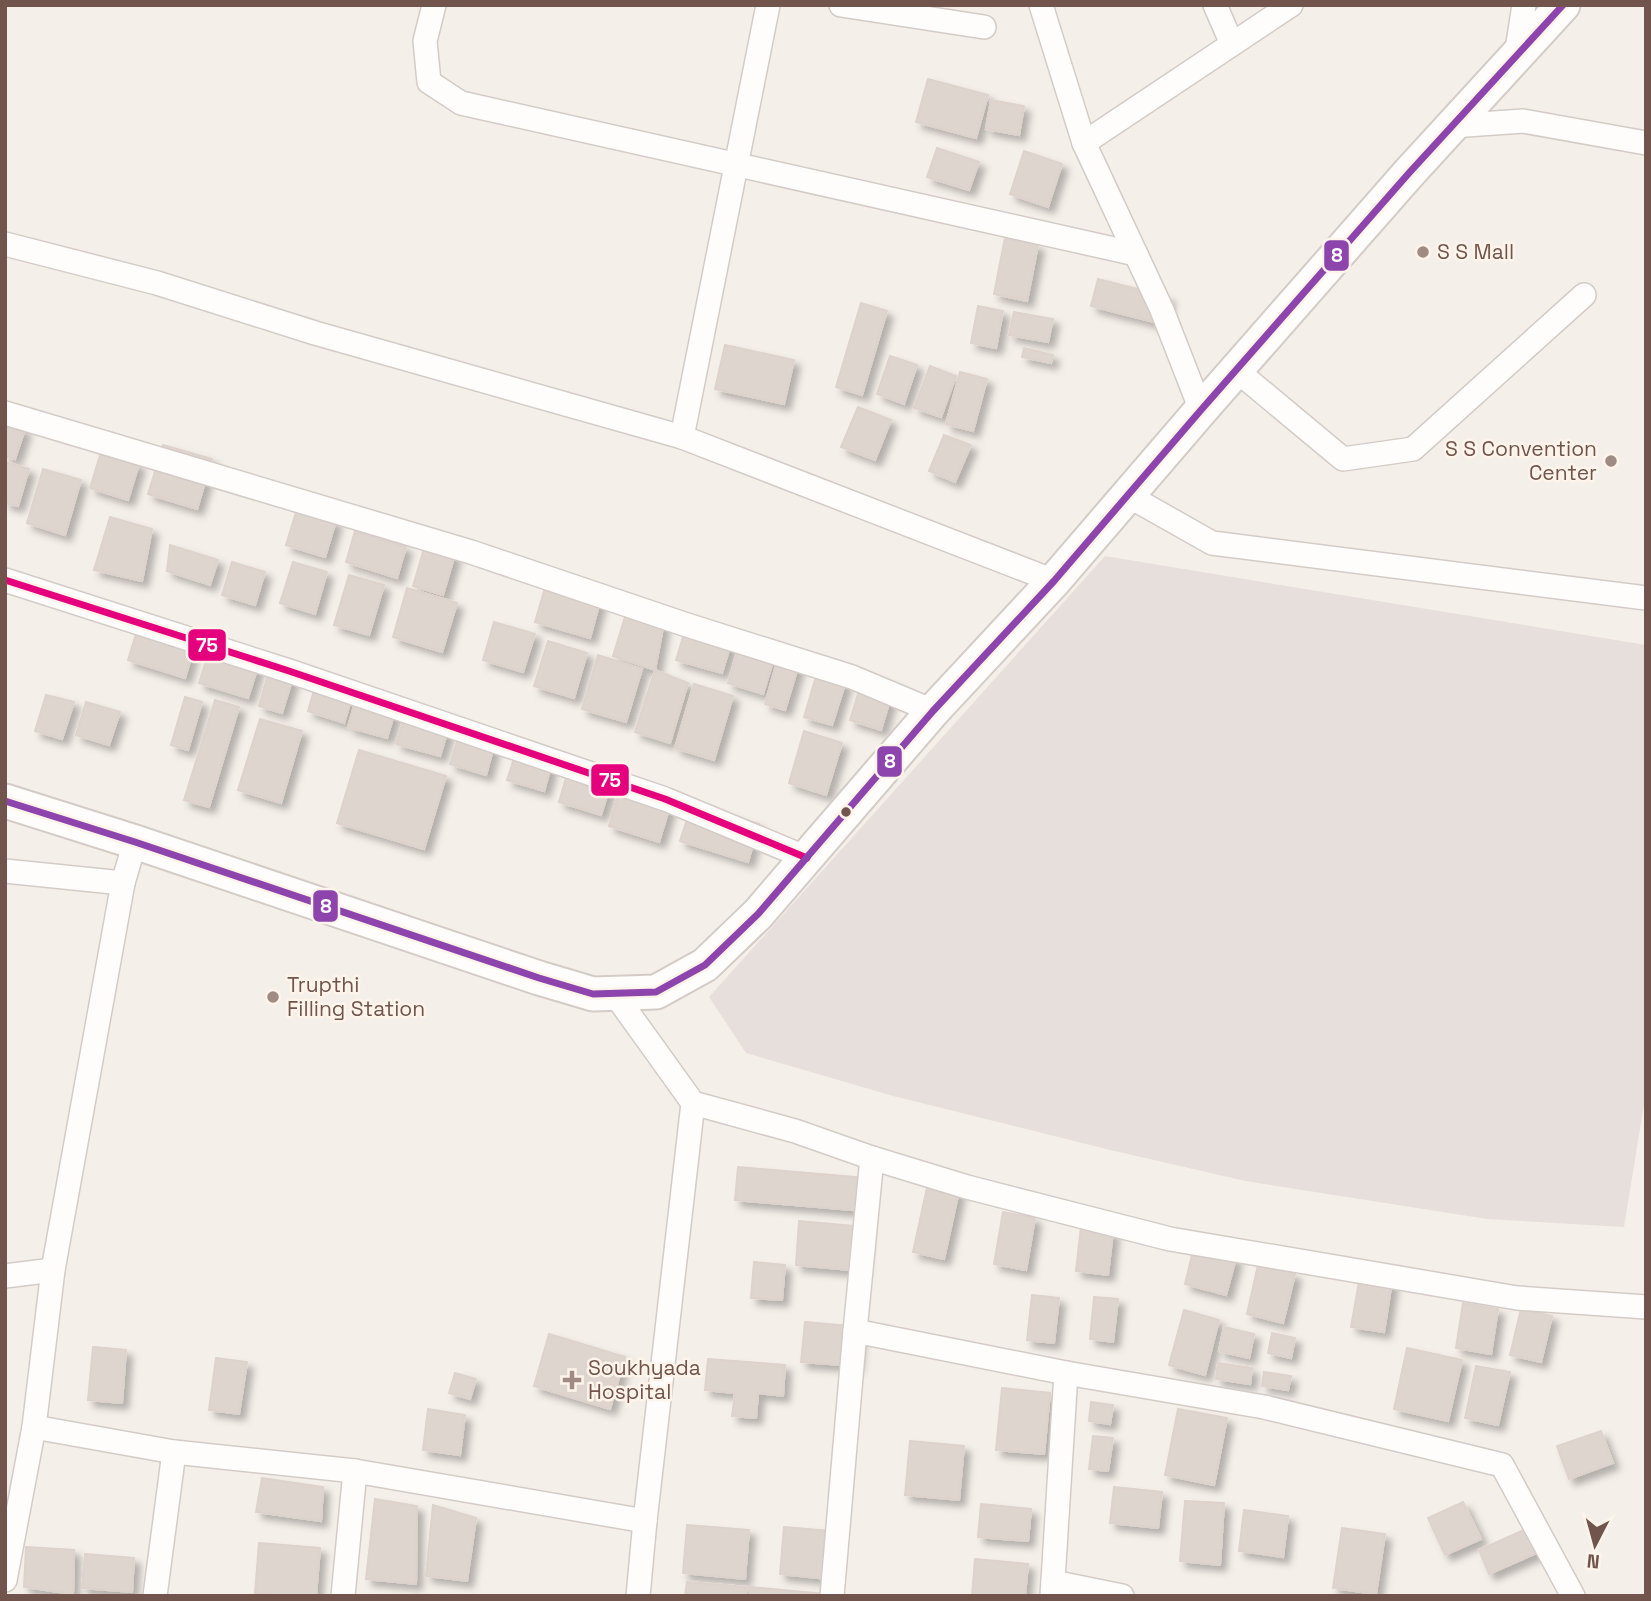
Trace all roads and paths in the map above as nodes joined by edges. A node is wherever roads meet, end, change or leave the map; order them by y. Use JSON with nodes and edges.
{"nodes":[{"id":1,"x":434,"y":5,"type":"edge"},
{"id":2,"x":768,"y":5,"type":"edge"},
{"id":3,"x":841,"y":5,"type":"edge"},
{"id":4,"x":1041,"y":5,"type":"edge"},
{"id":5,"x":1215,"y":5,"type":"edge"},
{"id":6,"x":1291,"y":5,"type":"edge"},
{"id":7,"x":1524,"y":5,"type":"edge"},
{"id":8,"x":1563,"y":5,"type":"edge"},
{"id":9,"x":985,"y":27,"type":"dead end"},
{"id":10,"x":1232,"y":44,"type":"junction"},
{"id":11,"x":1516,"y":56,"type":"junction"},
{"id":12,"x":1451,"y":126,"type":"junction"},
{"id":13,"x":1084,"y":143,"type":"junction"},
{"id":14,"x":1646,"y":143,"type":"edge"},
{"id":15,"x":736,"y":165,"type":"junction"},
{"id":16,"x":5,"y":244,"type":"edge"},
{"id":17,"x":1136,"y":254,"type":"junction"},
{"id":18,"x":1584,"y":295,"type":"dead end"},
{"id":19,"x":1236,"y":370,"type":"junction"},
{"id":20,"x":1201,"y":410,"type":"junction"},
{"id":21,"x":5,"y":413,"type":"edge"},
{"id":22,"x":682,"y":437,"type":"junction"},
{"id":23,"x":1127,"y":495,"type":"junction"},
{"id":24,"x":5,"y":580,"type":"edge"},
{"id":25,"x":1054,"y":581,"type":"junction"},
{"id":26,"x":1646,"y":598,"type":"edge"},
{"id":27,"x":933,"y":710,"type":"junction"},
{"id":28,"x":5,"y":801,"type":"edge"},
{"id":29,"x":135,"y":842,"type":"junction"},
{"id":30,"x":807,"y":858,"type":"junction"},
{"id":31,"x":5,"y":871,"type":"edge"},
{"id":32,"x":123,"y":883,"type":"junction"},
{"id":33,"x":614,"y":993,"type":"junction"},
{"id":34,"x":693,"y":1103,"type":"junction"},
{"id":35,"x":872,"y":1158,"type":"junction"},
{"id":36,"x":53,"y":1270,"type":"junction"},
{"id":37,"x":5,"y":1276,"type":"edge"},
{"id":38,"x":1646,"y":1307,"type":"edge"},
{"id":39,"x":855,"y":1331,"type":"junction"},
{"id":40,"x":1066,"y":1373,"type":"junction"},
{"id":41,"x":34,"y":1427,"type":"junction"},
{"id":42,"x":174,"y":1452,"type":"junction"},
{"id":43,"x":355,"y":1471,"type":"junction"},
{"id":44,"x":645,"y":1521,"type":"junction"},
{"id":45,"x":5,"y":1580,"type":"edge"},
{"id":46,"x":1052,"y":1589,"type":"edge"},
{"id":47,"x":155,"y":1596,"type":"edge"},
{"id":48,"x":343,"y":1596,"type":"edge"},
{"id":49,"x":638,"y":1596,"type":"edge"},
{"id":50,"x":832,"y":1596,"type":"edge"},
{"id":51,"x":1122,"y":1596,"type":"edge"},
{"id":52,"x":1573,"y":1596,"type":"edge"}],
"edges":[{"from":1,"to":15,"type":"street"},
{"from":2,"to":15,"type":"street"},
{"from":3,"to":9,"type":"street"},
{"from":4,"to":13,"type":"street"},
{"from":5,"to":10,"type":"street"},
{"from":6,"to":10,"type":"street"},
{"from":7,"to":11,"type":"street"},
{"from":8,"to":11,"type":"main road"},
{"from":10,"to":13,"type":"street"},
{"from":11,"to":12,"type":"main road"},
{"from":12,"to":14,"type":"street"},
{"from":12,"to":19,"type":"main road"},
{"from":13,"to":17,"type":"street"},
{"from":15,"to":17,"type":"street"},
{"from":15,"to":22,"type":"street"},
{"from":16,"to":22,"type":"street"},
{"from":17,"to":20,"type":"street"},
{"from":18,"to":19,"type":"street"},
{"from":19,"to":20,"type":"main road"},
{"from":20,"to":23,"type":"main road"},
{"from":21,"to":27,"type":"street"},
{"from":22,"to":25,"type":"street"},
{"from":23,"to":25,"type":"main road"},
{"from":23,"to":26,"type":"street"},
{"from":24,"to":30,"type":"street"},
{"from":25,"to":27,"type":"main road"},
{"from":27,"to":30,"type":"main road"},
{"from":28,"to":29,"type":"main road"},
{"from":29,"to":32,"type":"street"},
{"from":29,"to":33,"type":"main road"},
{"from":30,"to":33,"type":"main road"},
{"from":31,"to":32,"type":"street"},
{"from":32,"to":36,"type":"street"},
{"from":33,"to":34,"type":"street"},
{"from":34,"to":35,"type":"street"},
{"from":34,"to":44,"type":"street"},
{"from":35,"to":38,"type":"street"},
{"from":35,"to":39,"type":"street"},
{"from":36,"to":37,"type":"street"},
{"from":36,"to":41,"type":"street"},
{"from":39,"to":40,"type":"street"},
{"from":39,"to":50,"type":"street"},
{"from":40,"to":46,"type":"street"},
{"from":40,"to":52,"type":"street"},
{"from":41,"to":42,"type":"street"},
{"from":41,"to":45,"type":"street"},
{"from":42,"to":43,"type":"street"},
{"from":42,"to":47,"type":"street"},
{"from":43,"to":44,"type":"street"},
{"from":43,"to":48,"type":"street"},
{"from":44,"to":49,"type":"street"},
{"from":46,"to":51,"type":"street"}]}
